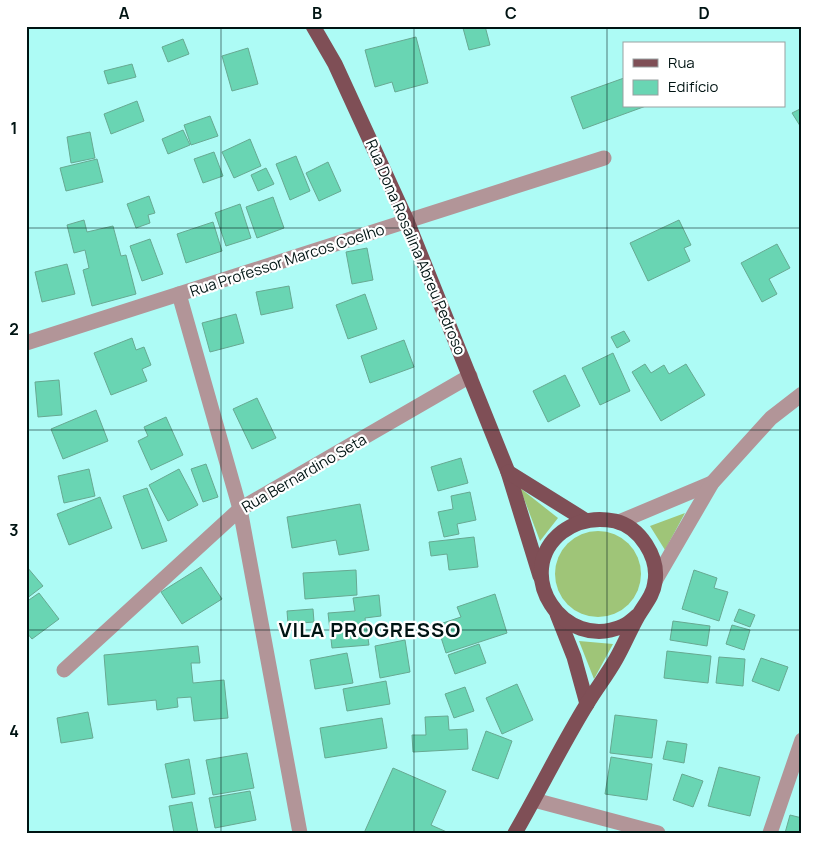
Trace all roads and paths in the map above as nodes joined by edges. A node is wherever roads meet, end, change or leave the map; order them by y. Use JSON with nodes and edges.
{"nodes":[{"id":1,"x":313,"y":26,"type":"edge"},
{"id":2,"x":604,"y":158,"type":"dead end"},
{"id":3,"x":407,"y":221,"type":"junction"},
{"id":4,"x":179,"y":294,"type":"junction"},
{"id":5,"x":26,"y":343,"type":"edge"},
{"id":6,"x":470,"y":376,"type":"junction"},
{"id":7,"x":802,"y":394,"type":"edge"},
{"id":8,"x":508,"y":472,"type":"junction"},
{"id":9,"x":712,"y":483,"type":"junction"},
{"id":10,"x":240,"y":509,"type":"junction"},
{"id":11,"x":586,"y":520,"type":"junction"},
{"id":12,"x":618,"y":522,"type":"junction"},
{"id":13,"x":655,"y":581,"type":"junction"},
{"id":14,"x":542,"y":583,"type":"junction"},
{"id":15,"x":556,"y":613,"type":"junction"},
{"id":16,"x":638,"y":616,"type":"junction"},
{"id":17,"x":64,"y":670,"type":"dead end"},
{"id":18,"x":587,"y":704,"type":"junction"},
{"id":19,"x":802,"y":740,"type":"edge"},
{"id":20,"x":534,"y":800,"type":"junction"},
{"id":21,"x":300,"y":833,"type":"edge"},
{"id":22,"x":515,"y":833,"type":"edge"},
{"id":23,"x":658,"y":833,"type":"edge"},
{"id":24,"x":770,"y":833,"type":"edge"}],
"edges":[{"from":1,"to":3,"type":"main road","name":"Rua Dona Rosalina Abreu Pedroso"},
{"from":2,"to":3,"type":"street","name":"Rua Professor Marcos Coelho"},
{"from":3,"to":4,"type":"street","name":"Rua Professor Marcos Coelho"},
{"from":3,"to":6,"type":"main road","name":"Rua Dona Rosalina Abreu Pedroso"},
{"from":4,"to":5,"type":"street","name":"Rua Professor Marcos Coelho"},
{"from":4,"to":10,"type":"street"},
{"from":6,"to":8,"type":"main road","name":"Rua Dona Rosalina Abreu Pedroso"},
{"from":6,"to":10,"type":"street","name":"Rua Bernardino Seta"},
{"from":7,"to":9,"type":"street"},
{"from":8,"to":11,"type":"main road"},
{"from":8,"to":14,"type":"main road","name":"Rua Dona Rosalina Abreu Pedroso"},
{"from":9,"to":12,"type":"street"},
{"from":9,"to":13,"type":"street"},
{"from":10,"to":17,"type":"street","name":"Rua Bernardino Seta"},
{"from":10,"to":21,"type":"street"},
{"from":11,"to":12,"type":"main road"},
{"from":11,"to":14,"type":"main road"},
{"from":12,"to":13,"type":"main road"},
{"from":13,"to":16,"type":"main road"},
{"from":14,"to":15,"type":"main road"},
{"from":15,"to":16,"type":"main road"},
{"from":15,"to":18,"type":"main road"},
{"from":16,"to":18,"type":"main road"},
{"from":18,"to":20,"type":"main road"},
{"from":19,"to":24,"type":"street"},
{"from":20,"to":22,"type":"main road"},
{"from":20,"to":23,"type":"street"}]}
